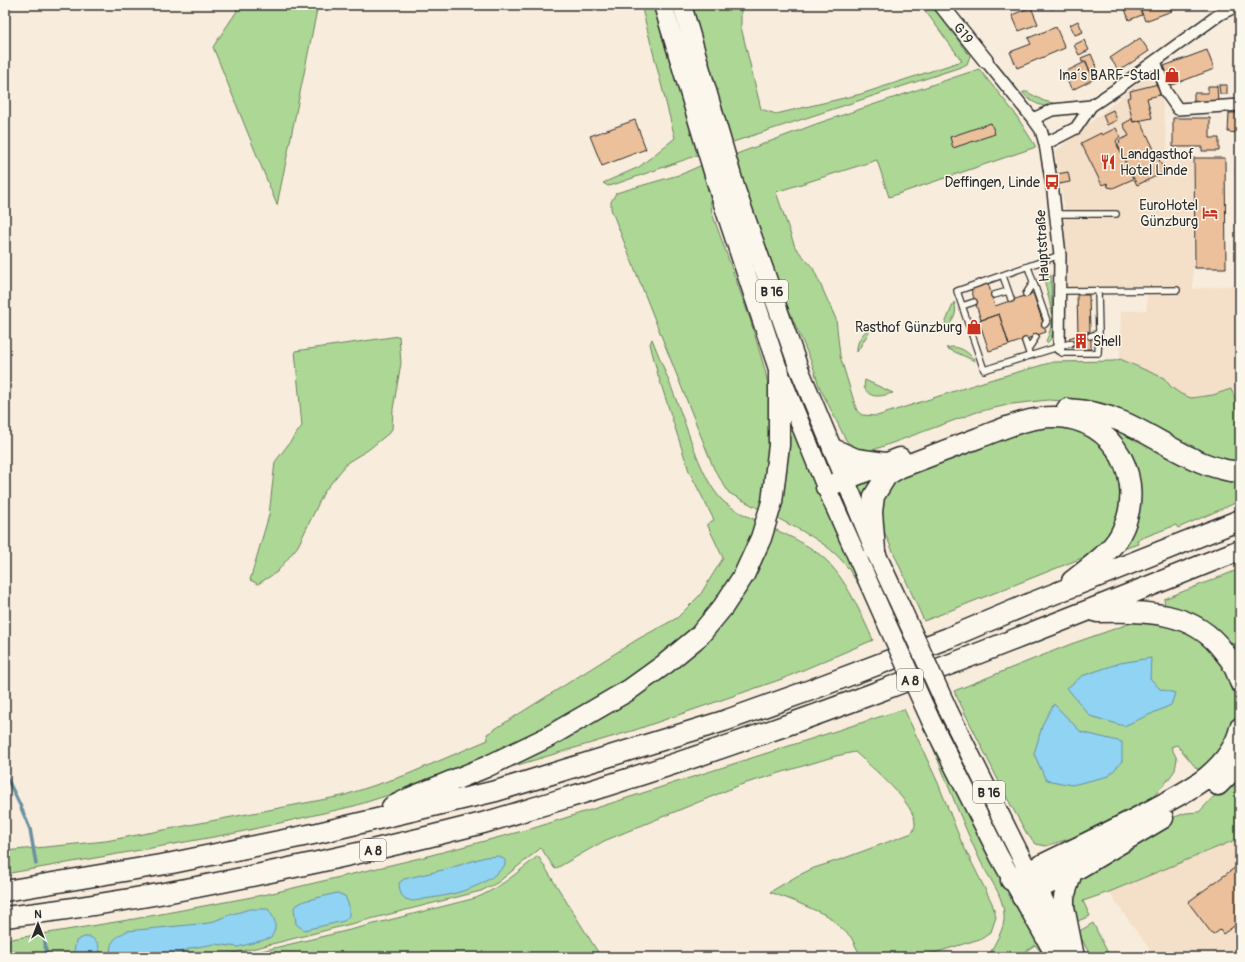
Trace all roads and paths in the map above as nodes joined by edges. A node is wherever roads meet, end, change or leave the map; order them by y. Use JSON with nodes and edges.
{"nodes":[{"id":1,"x":663,"y":5,"type":"edge"},
{"id":2,"x":682,"y":5,"type":"edge"},
{"id":3,"x":941,"y":5,"type":"edge"},
{"id":4,"x":1239,"y":5,"type":"edge"},
{"id":5,"x":1218,"y":10,"type":"edge"},
{"id":6,"x":986,"y":61,"type":"joint"},
{"id":7,"x":1155,"y":61,"type":"junction"},
{"id":8,"x":1240,"y":105,"type":"edge"},
{"id":9,"x":1091,"y":106,"type":"junction"},
{"id":10,"x":1033,"y":119,"type":"junction"},
{"id":11,"x":1045,"y":144,"type":"junction"},
{"id":12,"x":1055,"y":214,"type":"junction"},
{"id":13,"x":1116,"y":214,"type":"dead end"},
{"id":14,"x":1060,"y":255,"type":"junction"},
{"id":15,"x":1028,"y":267,"type":"junction"},
{"id":16,"x":1003,"y":276,"type":"junction"},
{"id":17,"x":1033,"y":283,"type":"junction"},
{"id":18,"x":1177,"y":290,"type":"dead end"},
{"id":19,"x":1008,"y":291,"type":"junction"},
{"id":20,"x":1059,"y":291,"type":"junction"},
{"id":21,"x":1098,"y":291,"type":"junction"},
{"id":22,"x":1026,"y":294,"type":"dead end"},
{"id":23,"x":994,"y":295,"type":"dead end"},
{"id":24,"x":1011,"y":299,"type":"dead end"},
{"id":25,"x":974,"y":302,"type":"dead end"},
{"id":26,"x":962,"y":306,"type":"junction"},
{"id":27,"x":1045,"y":324,"type":"dead end"},
{"id":28,"x":1099,"y":333,"type":"junction"},
{"id":29,"x":1090,"y":336,"type":"dead end"},
{"id":30,"x":1036,"y":337,"type":"dead end"},
{"id":31,"x":1025,"y":341,"type":"dead end"},
{"id":32,"x":1071,"y":343,"type":"dead end"},
{"id":33,"x":1059,"y":348,"type":"junction"},
{"id":34,"x":1028,"y":349,"type":"junction"},
{"id":35,"x":1030,"y":356,"type":"junction"},
{"id":36,"x":779,"y":372,"type":"junction"},
{"id":37,"x":833,"y":449,"type":"junction"},
{"id":38,"x":887,"y":463,"type":"junction"},
{"id":39,"x":1240,"y":472,"type":"edge"},
{"id":40,"x":846,"y":480,"type":"junction"},
{"id":41,"x":826,"y":487,"type":"junction"},
{"id":42,"x":1240,"y":520,"type":"edge"},
{"id":43,"x":1240,"y":550,"type":"edge"},
{"id":44,"x":875,"y":551,"type":"junction"},
{"id":45,"x":1058,"y":592,"type":"junction"},
{"id":46,"x":1084,"y":612,"type":"junction"},
{"id":47,"x":1240,"y":682,"type":"edge"},
{"id":48,"x":1240,"y":728,"type":"edge"},
{"id":49,"x":1240,"y":763,"type":"edge"},
{"id":50,"x":360,"y":824,"type":"junction"},
{"id":51,"x":1072,"y":872,"type":"junction"},
{"id":52,"x":1020,"y":875,"type":"junction"},
{"id":53,"x":5,"y":891,"type":"edge"},
{"id":54,"x":1030,"y":893,"type":"junction"},
{"id":55,"x":5,"y":917,"type":"edge"},
{"id":56,"x":1056,"y":957,"type":"edge"},
{"id":57,"x":1074,"y":957,"type":"edge"}],
"edges":[{"from":1,"to":36,"type":"main road","number":"B 16"},
{"from":2,"to":37,"type":"main road","number":"B 16"},
{"from":3,"to":6,"type":"street","name":"G19"},
{"from":4,"to":5,"type":"street"},
{"from":5,"to":7,"type":"street"},
{"from":6,"to":10,"type":"street","name":"Hauptstraße"},
{"from":7,"to":8,"type":"street"},
{"from":7,"to":9,"type":"street"},
{"from":9,"to":10,"type":"street"},
{"from":9,"to":11,"type":"street"},
{"from":10,"to":11,"type":"street","name":"Hauptstraße"},
{"from":11,"to":12,"type":"street","name":"Hauptstraße"},
{"from":12,"to":13,"type":"lane"},
{"from":12,"to":14,"type":"street","name":"Hauptstraße"},
{"from":14,"to":15,"type":"lane"},
{"from":14,"to":20,"type":"street","name":"Hauptstraße"},
{"from":15,"to":16,"type":"lane"},
{"from":15,"to":17,"type":"lane"},
{"from":16,"to":19,"type":"lane"},
{"from":16,"to":26,"type":"lane"},
{"from":17,"to":22,"type":"lane"},
{"from":17,"to":27,"type":"lane"},
{"from":18,"to":21,"type":"lane"},
{"from":19,"to":23,"type":"lane"},
{"from":19,"to":24,"type":"lane"},
{"from":20,"to":21,"type":"lane"},
{"from":20,"to":33,"type":"street","name":"Hauptstraße"},
{"from":21,"to":28,"type":"lane"},
{"from":25,"to":26,"type":"lane"},
{"from":26,"to":35,"type":"lane"},
{"from":28,"to":29,"type":"lane"},
{"from":28,"to":33,"type":"lane"},
{"from":30,"to":34,"type":"lane"},
{"from":31,"to":34,"type":"lane"},
{"from":32,"to":33,"type":"lane"},
{"from":33,"to":35,"type":"lane"},
{"from":34,"to":35,"type":"lane"},
{"from":36,"to":41,"type":"main road","number":"B 16"},
{"from":36,"to":50,"type":"highway"},
{"from":37,"to":38,"type":"highway"},
{"from":37,"to":40,"type":"main road","number":"B 16"},
{"from":38,"to":39,"type":"highway"},
{"from":38,"to":40,"type":"highway"},
{"from":40,"to":41,"type":"highway"},
{"from":40,"to":44,"type":"main road","number":"B 16"},
{"from":41,"to":52,"type":"main road","number":"B 16","bridge":true},
{"from":42,"to":45,"type":"highway","number":"A 8"},
{"from":43,"to":46,"type":"highway","number":"A 8"},
{"from":44,"to":45,"type":"highway"},
{"from":44,"to":52,"type":"main road","number":"B 16","bridge":true},
{"from":45,"to":50,"type":"highway","number":"A 8"},
{"from":46,"to":47,"type":"highway"},
{"from":46,"to":55,"type":"highway","number":"A 8"},
{"from":48,"to":52,"type":"highway"},
{"from":49,"to":51,"type":"highway"},
{"from":50,"to":53,"type":"highway","number":"A 8"},
{"from":51,"to":54,"type":"highway"},
{"from":51,"to":57,"type":"highway"},
{"from":52,"to":54,"type":"main road","number":"B 16"},
{"from":54,"to":56,"type":"main road","number":"B 16"},
{"from":54,"to":57,"type":"main road","number":"B 16"}]}
